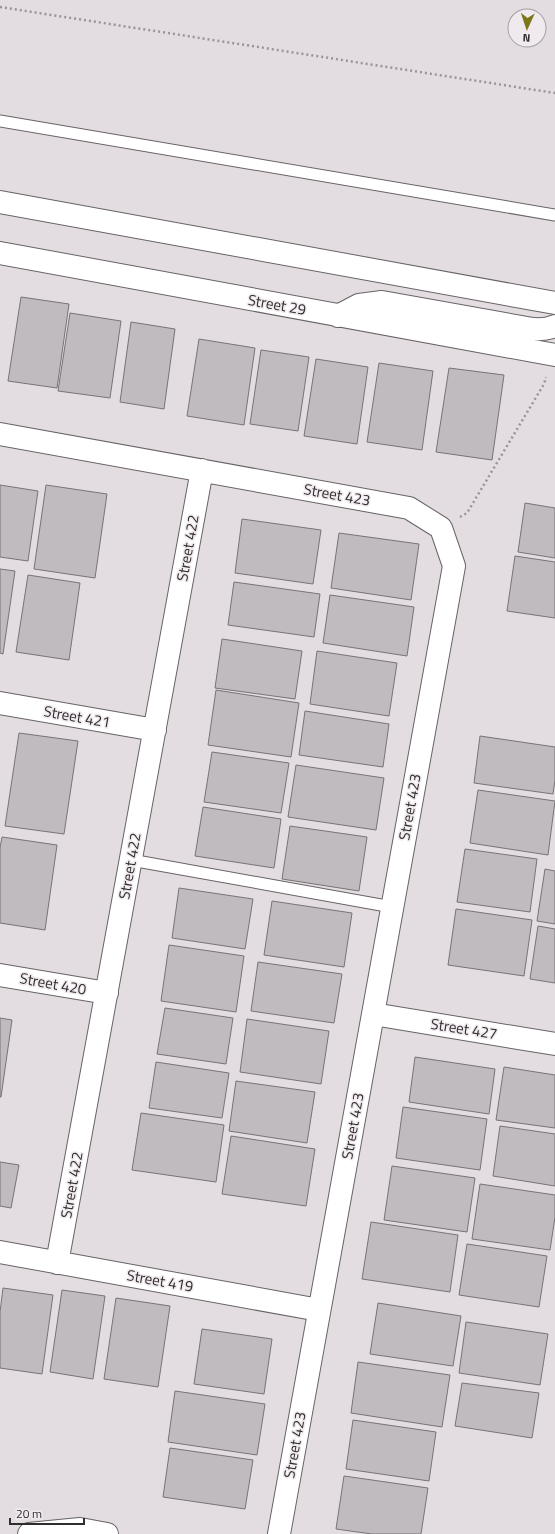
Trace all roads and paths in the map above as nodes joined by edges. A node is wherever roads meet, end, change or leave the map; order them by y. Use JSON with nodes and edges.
{"nodes":[{"id":1,"x":0,"y":7,"type":"edge"},
{"id":2,"x":555,"y":93,"type":"edge"},
{"id":3,"x":0,"y":120,"type":"edge"},
{"id":4,"x":0,"y":202,"type":"edge"},
{"id":5,"x":555,"y":215,"type":"edge"},
{"id":6,"x":0,"y":253,"type":"edge"},
{"id":7,"x":555,"y":303,"type":"edge"},
{"id":8,"x":338,"y":316,"type":"junction"},
{"id":9,"x":555,"y":326,"type":"edge"},
{"id":10,"x":553,"y":355,"type":"edge"},
{"id":11,"x":0,"y":434,"type":"edge"},
{"id":12,"x":202,"y":470,"type":"junction"},
{"id":13,"x":441,"y":528,"type":"junction"},
{"id":14,"x":0,"y":703,"type":"edge"},
{"id":15,"x":155,"y":730,"type":"junction"},
{"id":16,"x":131,"y":860,"type":"junction"},
{"id":17,"x":392,"y":907,"type":"junction"},
{"id":18,"x":0,"y":975,"type":"edge"},
{"id":19,"x":107,"y":993,"type":"junction"},
{"id":20,"x":373,"y":1014,"type":"junction"},
{"id":21,"x":555,"y":1044,"type":"edge"},
{"id":22,"x":0,"y":1252,"type":"edge"},
{"id":23,"x":57,"y":1262,"type":"junction"},
{"id":24,"x":319,"y":1310,"type":"junction"},
{"id":25,"x":29,"y":1534,"type":"edge"},
{"id":26,"x":107,"y":1534,"type":"edge"},
{"id":27,"x":279,"y":1534,"type":"edge"}],
"edges":[{"from":1,"to":2,"type":"path"},
{"from":3,"to":5,"type":"lane"},
{"from":4,"to":7,"type":"street"},
{"from":6,"to":8,"type":"street","name":"Street 29"},
{"from":8,"to":9,"type":"street"},
{"from":8,"to":10,"type":"street","name":"Street 29"},
{"from":10,"to":13,"type":"path"},
{"from":11,"to":12,"type":"street","name":"Street 423"},
{"from":12,"to":13,"type":"street","name":"Street 423"},
{"from":12,"to":15,"type":"street","name":"Street 422"},
{"from":13,"to":17,"type":"street","name":"Street 423"},
{"from":14,"to":15,"type":"street","name":"Street 421"},
{"from":15,"to":16,"type":"street","name":"Street 422"},
{"from":16,"to":17,"type":"lane"},
{"from":16,"to":19,"type":"street","name":"Street 422"},
{"from":17,"to":20,"type":"street","name":"Street 423"},
{"from":18,"to":19,"type":"street","name":"Street 420"},
{"from":19,"to":23,"type":"street","name":"Street 422"},
{"from":20,"to":21,"type":"street","name":"Street 427"},
{"from":20,"to":24,"type":"street","name":"Street 423"},
{"from":22,"to":23,"type":"street","name":"Street 419"},
{"from":23,"to":24,"type":"street","name":"Street 419"},
{"from":24,"to":27,"type":"street","name":"Street 423"},
{"from":25,"to":26,"type":"street"}]}
